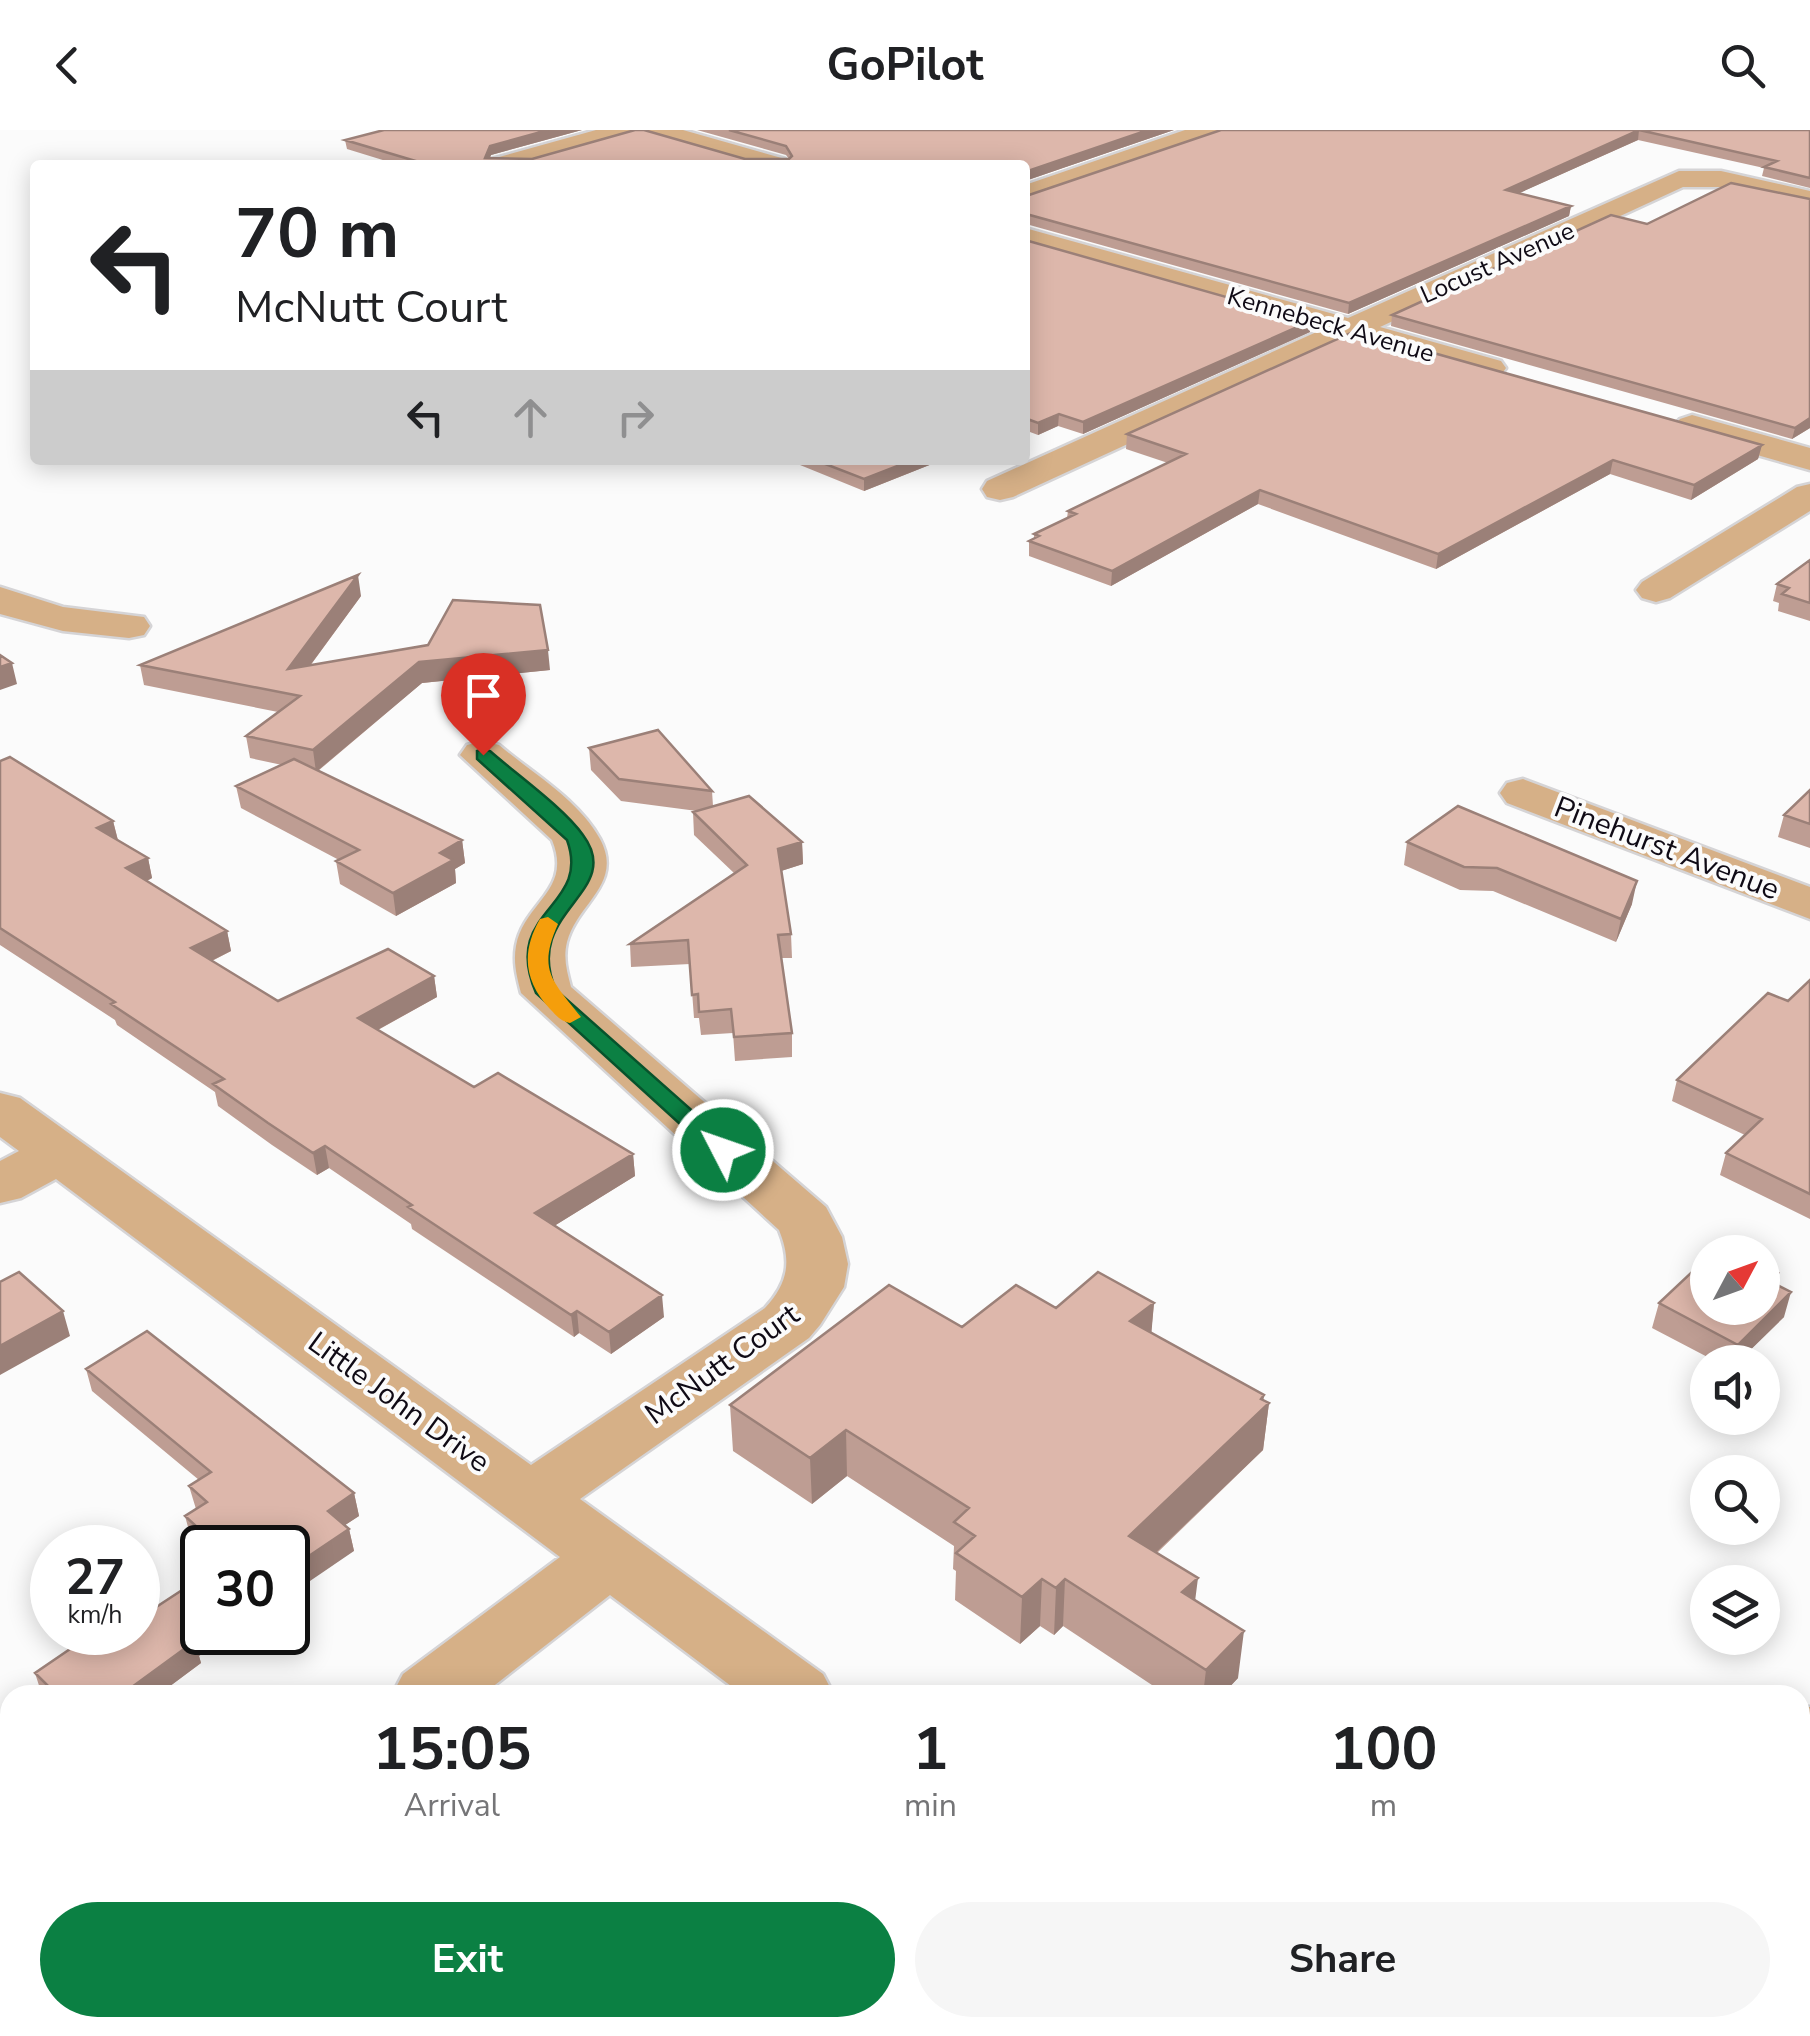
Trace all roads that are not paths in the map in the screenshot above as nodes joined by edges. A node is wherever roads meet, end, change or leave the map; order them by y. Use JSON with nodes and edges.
{"nodes":[{"id":1,"x":626,"y":130,"type":"edge"},
{"id":2,"x":655,"y":130,"type":"edge"},
{"id":3,"x":1210,"y":130,"type":"edge"},
{"id":4,"x":520,"y":160,"type":"edge"},
{"id":5,"x":758,"y":160,"type":"edge"},
{"id":6,"x":1030,"y":192,"type":"edge"},
{"id":7,"x":1810,"y":200,"type":"edge"},
{"id":8,"x":1030,"y":239,"type":"edge"},
{"id":9,"x":1350,"y":329,"type":"junction"},
{"id":10,"x":1522,"y":378,"type":"edge"},
{"id":11,"x":1656,"y":416,"type":"edge"},
{"id":12,"x":1810,"y":459,"type":"edge"},
{"id":13,"x":1000,"y":489,"type":"dead end"},
{"id":14,"x":1810,"y":495,"type":"edge"},
{"id":15,"x":1656,"y":590,"type":"dead end"},
{"id":16,"x":0,"y":598,"type":"edge"},
{"id":17,"x":129,"y":626,"type":"dead end"},
{"id":18,"x":483,"y":755,"type":"dead end"},
{"id":19,"x":1523,"y":793,"type":"dead end"},
{"id":20,"x":1810,"y":904,"type":"edge"},
{"id":21,"x":0,"y":1110,"type":"edge"},
{"id":22,"x":59,"y":1153,"type":"junction"},
{"id":23,"x":0,"y":1184,"type":"edge"},
{"id":24,"x":531,"y":1499,"type":"junction"},
{"id":25,"x":610,"y":1557,"type":"junction"},
{"id":26,"x":441,"y":1685,"type":"edge"},
{"id":27,"x":783,"y":1685,"type":"edge"}],
"edges":[{"from":1,"to":4,"type":"street"},
{"from":2,"to":5,"type":"street"},
{"from":3,"to":6,"type":"street"},
{"from":7,"to":9,"type":"street","name":"Locust Avenue"},
{"from":8,"to":9,"type":"street","name":"Kennebeck Avenue"},
{"from":9,"to":10,"type":"street","name":"Kennebeck Avenue"},
{"from":9,"to":13,"type":"street","name":"Locust Avenue"},
{"from":11,"to":12,"type":"street"},
{"from":14,"to":15,"type":"street"},
{"from":16,"to":17,"type":"street"},
{"from":18,"to":24,"type":"street","name":"McNutt Court"},
{"from":19,"to":20,"type":"street","name":"Pinehurst Avenue"},
{"from":21,"to":22,"type":"street","name":"Little John Drive"},
{"from":22,"to":23,"type":"street"},
{"from":22,"to":24,"type":"street","name":"Little John Drive"},
{"from":24,"to":25,"type":"street","name":"Little John Drive"},
{"from":25,"to":26,"type":"street"},
{"from":25,"to":27,"type":"street","name":"Little John Drive"}]}
